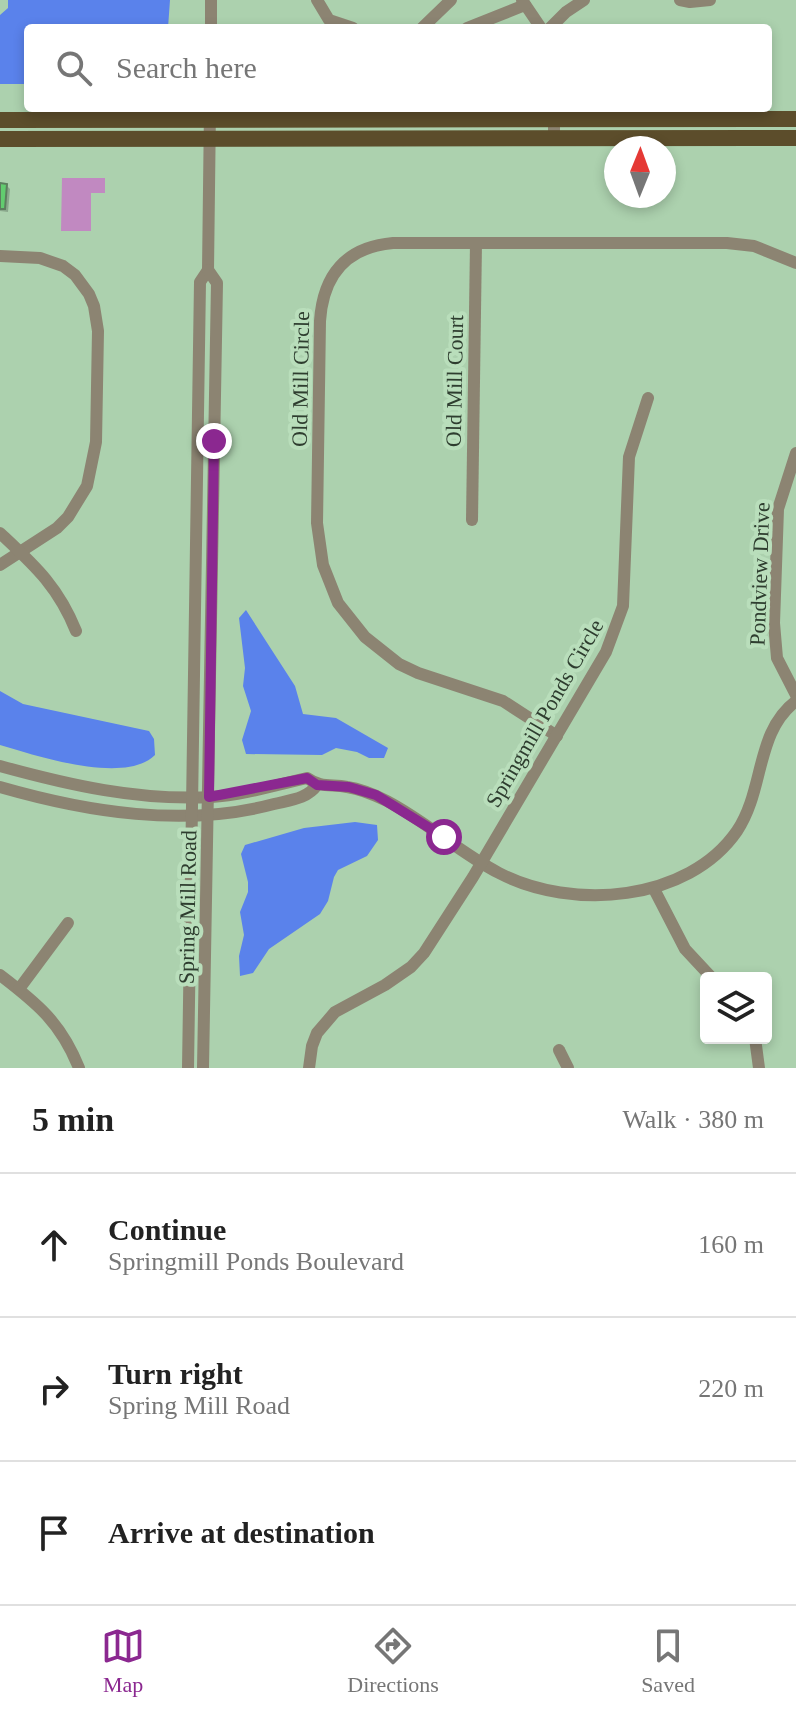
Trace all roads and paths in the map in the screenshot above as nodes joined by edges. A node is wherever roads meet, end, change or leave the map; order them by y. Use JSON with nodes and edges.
{"nodes":[{"id":1,"x":211,"y":0,"type":"edge"},
{"id":2,"x":317,"y":0,"type":"edge"},
{"id":3,"x":451,"y":0,"type":"edge"},
{"id":4,"x":584,"y":0,"type":"edge"},
{"id":5,"x":680,"y":0,"type":"edge"},
{"id":6,"x":710,"y":0,"type":"edge"},
{"id":7,"x":524,"y":3,"type":"edge"},
{"id":8,"x":211,"y":24,"type":"edge"},
{"id":9,"x":341,"y":24,"type":"edge"},
{"id":10,"x":426,"y":24,"type":"edge"},
{"id":11,"x":476,"y":24,"type":"edge"},
{"id":12,"x":538,"y":24,"type":"edge"},
{"id":13,"x":554,"y":24,"type":"edge"},
{"id":14,"x":554,"y":113,"type":"edge"},
{"id":15,"x":210,"y":114,"type":"edge"},
{"id":16,"x":796,"y":119,"type":"edge"},
{"id":17,"x":0,"y":120,"type":"edge"},
{"id":18,"x":554,"y":138,"type":"junction"},
{"id":19,"x":796,"y":138,"type":"edge"},
{"id":20,"x":0,"y":139,"type":"edge"},
{"id":21,"x":210,"y":140,"type":"junction"},
{"id":22,"x":476,"y":243,"type":"junction"},
{"id":23,"x":0,"y":256,"type":"edge"},
{"id":24,"x":796,"y":263,"type":"edge"},
{"id":25,"x":648,"y":398,"type":"dead end"},
{"id":26,"x":796,"y":453,"type":"edge"},
{"id":27,"x":472,"y":520,"type":"dead end"},
{"id":28,"x":0,"y":533,"type":"edge"},
{"id":29,"x":22,"y":553,"type":"junction"},
{"id":30,"x":0,"y":565,"type":"edge"},
{"id":31,"x":76,"y":631,"type":"dead end"},
{"id":32,"x":796,"y":695,"type":"edge"},
{"id":33,"x":796,"y":701,"type":"edge"},
{"id":34,"x":557,"y":736,"type":"junction"},
{"id":35,"x":0,"y":766,"type":"edge"},
{"id":36,"x":317,"y":785,"type":"junction"},
{"id":37,"x":0,"y":787,"type":"edge"},
{"id":38,"x":201,"y":797,"type":"junction"},
{"id":39,"x":200,"y":815,"type":"junction"},
{"id":40,"x":481,"y":862,"type":"junction"},
{"id":41,"x":654,"y":889,"type":"junction"},
{"id":42,"x":68,"y":923,"type":"dead end"},
{"id":43,"x":706,"y":972,"type":"edge"},
{"id":44,"x":0,"y":975,"type":"edge"},
{"id":45,"x":19,"y":989,"type":"junction"},
{"id":46,"x":756,"y":1044,"type":"edge"},
{"id":47,"x":559,"y":1050,"type":"dead end"},
{"id":48,"x":79,"y":1068,"type":"edge"},
{"id":49,"x":188,"y":1068,"type":"edge"},
{"id":50,"x":203,"y":1068,"type":"edge"},
{"id":51,"x":309,"y":1068,"type":"edge"},
{"id":52,"x":568,"y":1068,"type":"edge"},
{"id":53,"x":759,"y":1068,"type":"edge"}],
"edges":[{"from":1,"to":8,"type":"street"},
{"from":2,"to":9,"type":"street"},
{"from":3,"to":10,"type":"street"},
{"from":4,"to":13,"type":"street"},
{"from":5,"to":6,"type":"street"},
{"from":7,"to":11,"type":"street"},
{"from":7,"to":12,"type":"street"},
{"from":14,"to":15,"type":"main road"},
{"from":14,"to":16,"type":"main road"},
{"from":14,"to":18,"type":"street"},
{"from":15,"to":17,"type":"main road"},
{"from":15,"to":21,"type":"street","name":"Spring Mill Road"},
{"from":18,"to":19,"type":"main road"},
{"from":18,"to":21,"type":"main road"},
{"from":20,"to":21,"type":"main road"},
{"from":21,"to":38,"type":"street","name":"Spring Mill Road"},
{"from":22,"to":24,"type":"street","name":"Old Mill Circle"},
{"from":22,"to":27,"type":"street","name":"Old Mill Court"},
{"from":22,"to":34,"type":"street","name":"Old Mill Circle"},
{"from":23,"to":29,"type":"street"},
{"from":25,"to":34,"type":"street","name":"Springmill Ponds Circle"},
{"from":26,"to":32,"type":"street","name":"Pondview Drive"},
{"from":28,"to":29,"type":"street"},
{"from":29,"to":30,"type":"street"},
{"from":29,"to":31,"type":"street"},
{"from":33,"to":41,"type":"street"},
{"from":34,"to":40,"type":"street","name":"Springmill Ponds Circle"},
{"from":35,"to":38,"type":"street"},
{"from":36,"to":38,"type":"street"},
{"from":36,"to":39,"type":"street"},
{"from":36,"to":40,"type":"street"},
{"from":37,"to":39,"type":"street"},
{"from":38,"to":39,"type":"street","name":"Spring Mill Road"},
{"from":39,"to":49,"type":"street","name":"Spring Mill Road"},
{"from":39,"to":50,"type":"street","name":"Spring Mill Road"},
{"from":40,"to":41,"type":"street"},
{"from":40,"to":51,"type":"street","name":"Springmill Ponds Circle"},
{"from":41,"to":43,"type":"street"},
{"from":42,"to":45,"type":"street"},
{"from":44,"to":45,"type":"street"},
{"from":45,"to":48,"type":"street"},
{"from":46,"to":53,"type":"street"},
{"from":47,"to":52,"type":"street"}]}
